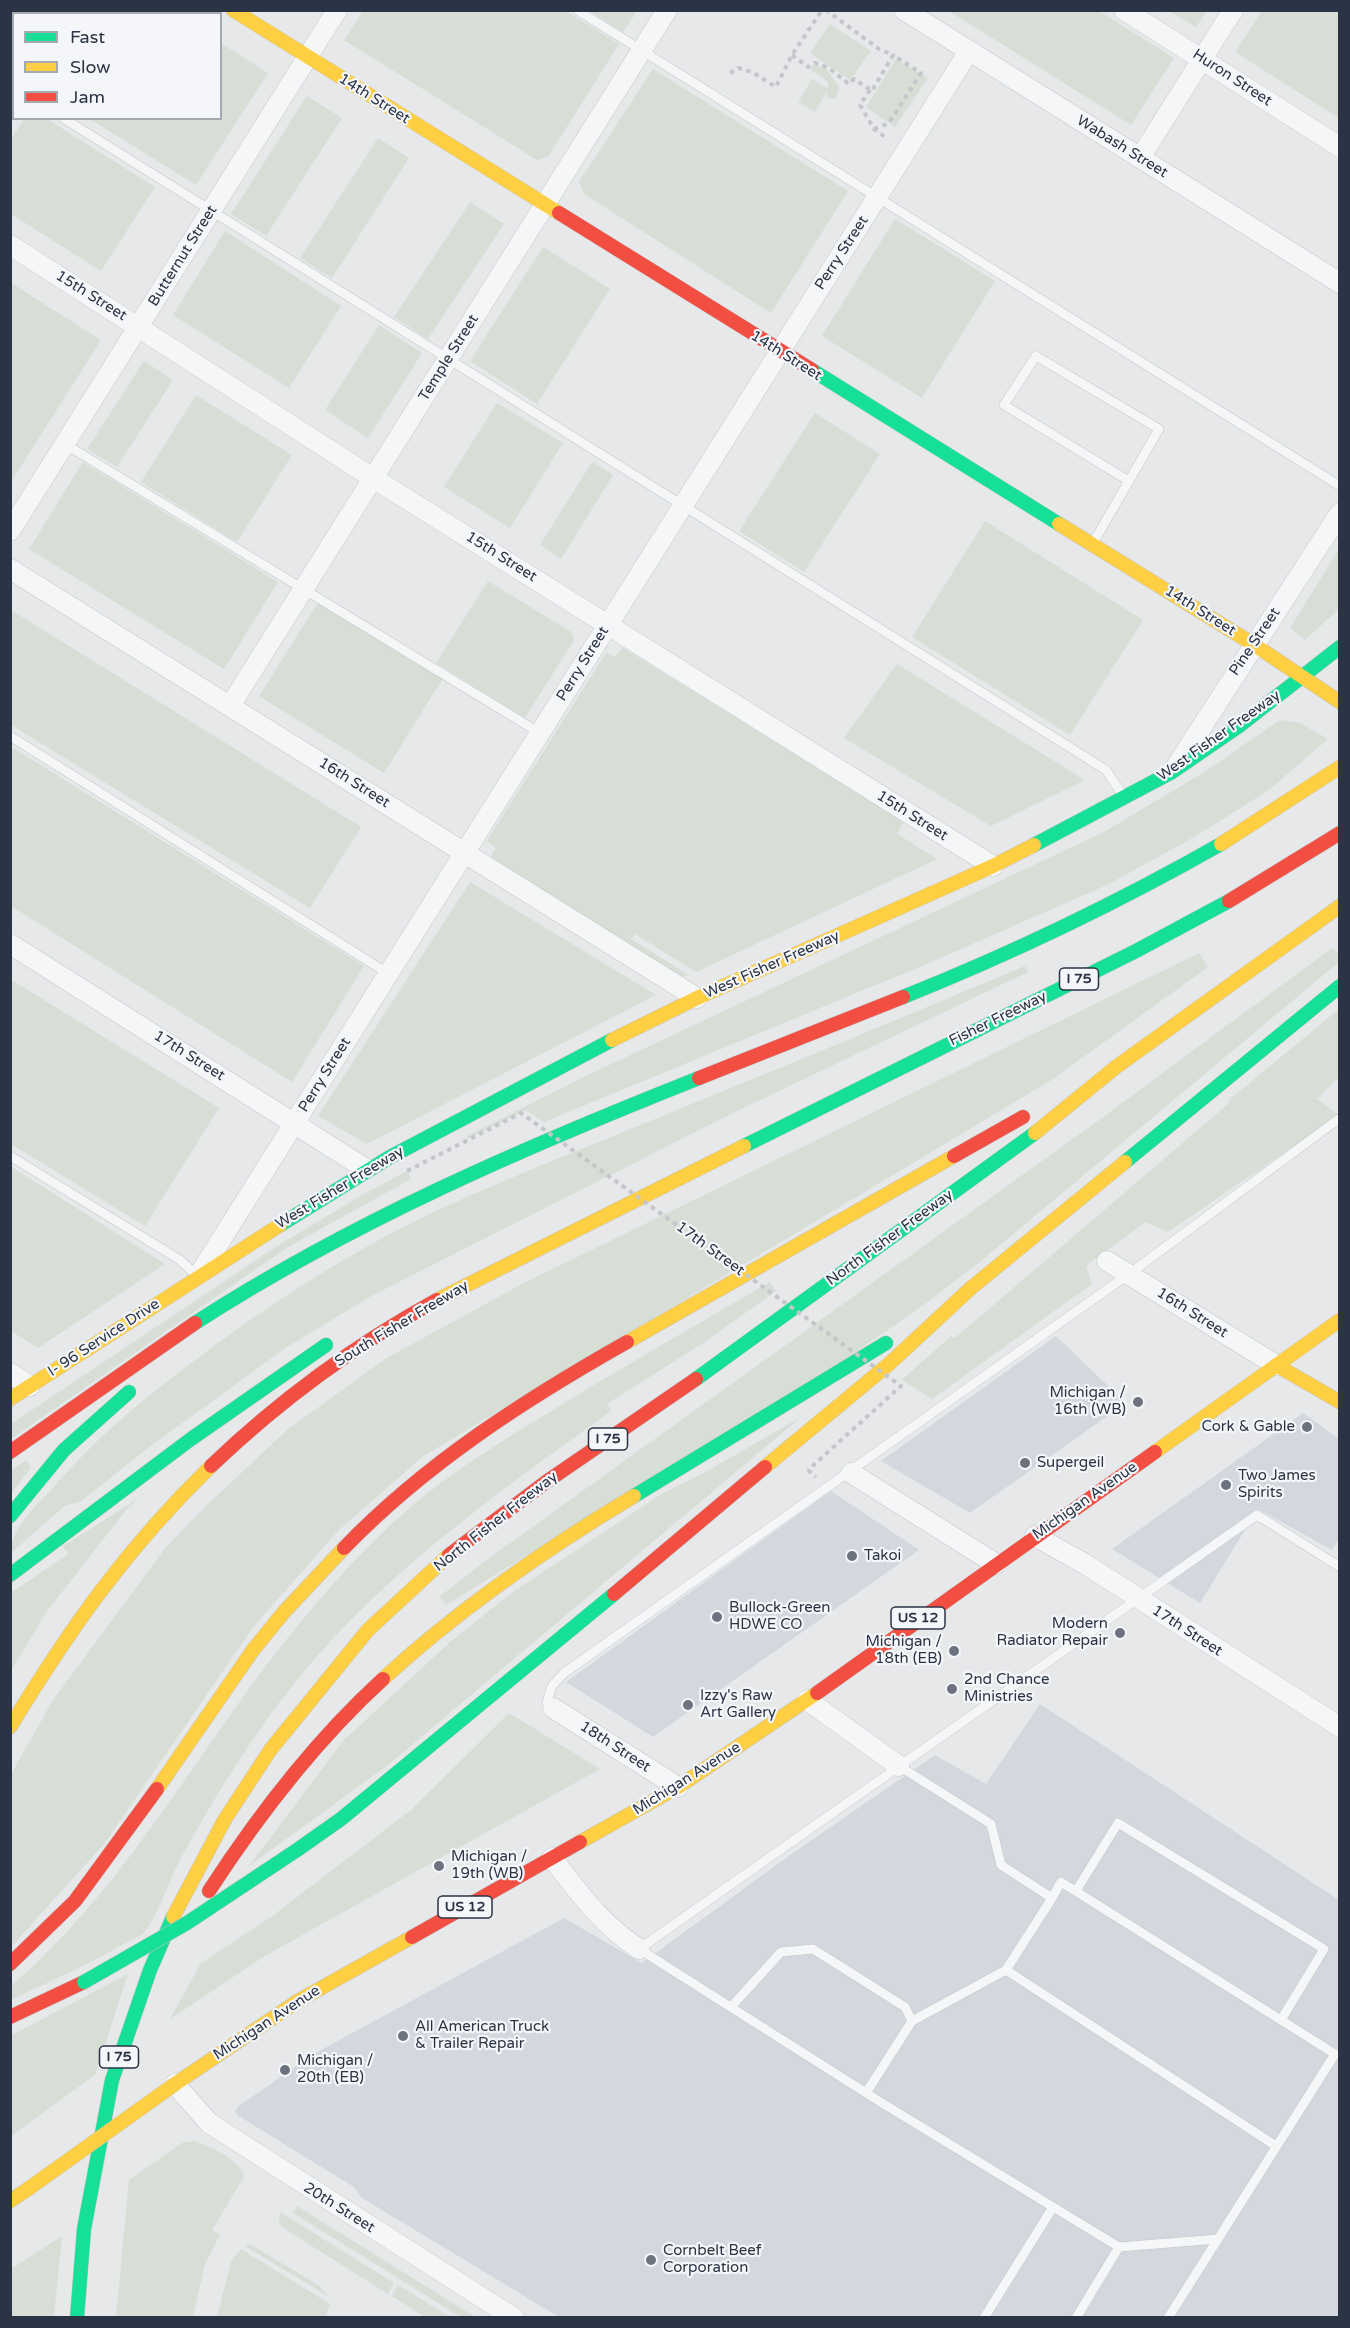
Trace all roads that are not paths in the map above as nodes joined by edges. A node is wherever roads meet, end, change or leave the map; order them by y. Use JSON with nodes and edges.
{"nodes":[{"id":1,"x":233,"y":10,"type":"edge"},
{"id":2,"x":337,"y":10,"type":"edge"},
{"id":3,"x":577,"y":10,"type":"edge"},
{"id":4,"x":667,"y":10,"type":"edge"},
{"id":5,"x":904,"y":10,"type":"edge"},
{"id":6,"x":1124,"y":10,"type":"edge"},
{"id":7,"x":1233,"y":10,"type":"edge"},
{"id":8,"x":642,"y":51,"type":"junction"},
{"id":9,"x":969,"y":51,"type":"junction"},
{"id":10,"x":308,"y":57,"type":"junction"},
{"id":11,"x":1202,"y":60,"type":"junction"},
{"id":12,"x":66,"y":120,"type":"edge"},
{"id":13,"x":1340,"y":147,"type":"edge"},
{"id":14,"x":1140,"y":158,"type":"junction"},
{"id":15,"x":877,"y":198,"type":"junction"},
{"id":16,"x":544,"y":205,"type":"junction"},
{"id":17,"x":212,"y":211,"type":"junction"},
{"id":18,"x":10,"y":245,"type":"edge"},
{"id":19,"x":1340,"y":283,"type":"edge"},
{"id":20,"x":139,"y":326,"type":"junction"},
{"id":21,"x":779,"y":352,"type":"junction"},
{"id":22,"x":448,"y":359,"type":"junction"},
{"id":23,"x":65,"y":444,"type":"junction"},
{"id":24,"x":373,"y":478,"type":"junction"},
{"id":25,"x":1129,"y":481,"type":"junction"},
{"id":26,"x":1340,"y":486,"type":"edge"},
{"id":27,"x":682,"y":506,"type":"junction"},
{"id":28,"x":1340,"y":513,"type":"edge"},
{"id":29,"x":10,"y":531,"type":"edge"},
{"id":30,"x":1092,"y":545,"type":"junction"},
{"id":31,"x":10,"y":569,"type":"edge"},
{"id":32,"x":303,"y":589,"type":"junction"},
{"id":33,"x":608,"y":625,"type":"junction"},
{"id":34,"x":1253,"y":644,"type":"junction"},
{"id":35,"x":1340,"y":647,"type":"edge"},
{"id":36,"x":1301,"y":678,"type":"junction"},
{"id":37,"x":1340,"y":702,"type":"edge"},
{"id":38,"x":230,"y":706,"type":"junction"},
{"id":39,"x":540,"y":733,"type":"junction"},
{"id":40,"x":10,"y":736,"type":"edge"},
{"id":41,"x":1340,"y":767,"type":"edge"},
{"id":42,"x":1172,"y":772,"type":"junction"},
{"id":43,"x":1125,"y":799,"type":"junction"},
{"id":44,"x":1340,"y":833,"type":"edge"},
{"id":45,"x":465,"y":853,"type":"junction"},
{"id":46,"x":993,"y":866,"type":"junction"},
{"id":47,"x":1340,"y":906,"type":"edge"},
{"id":48,"x":10,"y":944,"type":"edge"},
{"id":49,"x":389,"y":974,"type":"junction"},
{"id":50,"x":1340,"y":986,"type":"edge"},
{"id":51,"x":697,"y":998,"type":"junction"},
{"id":52,"x":1116,"y":1067,"type":"junction"},
{"id":53,"x":1056,"y":1098,"type":"dead end"},
{"id":54,"x":1037,"y":1109,"type":"dead end"},
{"id":55,"x":810,"y":1111,"type":"junction"},
{"id":56,"x":1340,"y":1118,"type":"edge"},
{"id":57,"x":295,"y":1123,"type":"junction"},
{"id":58,"x":702,"y":1151,"type":"dead end"},
{"id":59,"x":10,"y":1156,"type":"edge"},
{"id":60,"x":366,"y":1169,"type":"junction"},
{"id":61,"x":300,"y":1262,"type":"junction"},
{"id":62,"x":1107,"y":1262,"type":"dead end"},
{"id":63,"x":1129,"y":1274,"type":"junction"},
{"id":64,"x":198,"y":1276,"type":"junction"},
{"id":65,"x":971,"y":1288,"type":"junction"},
{"id":66,"x":1340,"y":1320,"type":"edge"},
{"id":67,"x":341,"y":1336,"type":"dead end"},
{"id":68,"x":174,"y":1356,"type":"dead end"},
{"id":69,"x":1276,"y":1365,"type":"junction"},
{"id":70,"x":10,"y":1373,"type":"edge"},
{"id":71,"x":140,"y":1382,"type":"dead end"},
{"id":72,"x":30,"y":1386,"type":"junction"},
{"id":73,"x":10,"y":1399,"type":"edge"},
{"id":74,"x":1340,"y":1402,"type":"edge"},
{"id":75,"x":10,"y":1452,"type":"edge"},
{"id":76,"x":851,"y":1473,"type":"junction"},
{"id":77,"x":10,"y":1516,"type":"edge"},
{"id":78,"x":1035,"y":1536,"type":"junction"},
{"id":79,"x":996,"y":1564,"type":"junction"},
{"id":80,"x":1340,"y":1567,"type":"edge"},
{"id":81,"x":10,"y":1575,"type":"edge"},
{"id":82,"x":1137,"y":1599,"type":"junction"},
{"id":83,"x":807,"y":1700,"type":"junction"},
{"id":84,"x":553,"y":1708,"type":"joint"},
{"id":85,"x":10,"y":1727,"type":"edge"},
{"id":86,"x":1340,"y":1727,"type":"edge"},
{"id":87,"x":900,"y":1766,"type":"junction"},
{"id":88,"x":678,"y":1787,"type":"junction"},
{"id":89,"x":552,"y":1858,"type":"junction"},
{"id":90,"x":1076,"y":1891,"type":"junction"},
{"id":91,"x":1052,"y":1898,"type":"junction"},
{"id":92,"x":178,"y":1947,"type":"dead end"},
{"id":93,"x":639,"y":1949,"type":"junction"},
{"id":94,"x":10,"y":1964,"type":"edge"},
{"id":95,"x":1006,"y":1970,"type":"junction"},
{"id":96,"x":731,"y":2007,"type":"junction"},
{"id":97,"x":10,"y":2017,"type":"edge"},
{"id":98,"x":1281,"y":2020,"type":"junction"},
{"id":99,"x":912,"y":2021,"type":"junction"},
{"id":100,"x":175,"y":2084,"type":"junction"},
{"id":101,"x":866,"y":2093,"type":"junction"},
{"id":102,"x":128,"y":2101,"type":"dead end"},
{"id":103,"x":118,"y":2143,"type":"dead end"},
{"id":104,"x":1276,"y":2146,"type":"junction"},
{"id":105,"x":108,"y":2183,"type":"dead end"},
{"id":106,"x":10,"y":2201,"type":"edge"},
{"id":107,"x":1053,"y":2207,"type":"junction"},
{"id":108,"x":84,"y":2229,"type":"junction"},
{"id":109,"x":1218,"y":2239,"type":"junction"},
{"id":110,"x":1119,"y":2247,"type":"junction"},
{"id":111,"x":77,"y":2318,"type":"edge"},
{"id":112,"x":514,"y":2318,"type":"edge"},
{"id":113,"x":984,"y":2318,"type":"edge"},
{"id":114,"x":1076,"y":2318,"type":"edge"},
{"id":115,"x":1168,"y":2318,"type":"edge"}],
"edges":[{"from":1,"to":10,"type":"main road","name":"14th Street"},
{"from":2,"to":10,"type":"street","name":"Butternut Street"},
{"from":3,"to":8,"type":"lane"},
{"from":4,"to":8,"type":"street","name":"Temple Street"},
{"from":5,"to":9,"type":"street","name":"Wabash Street"},
{"from":6,"to":11,"type":"street","name":"Huron Street"},
{"from":7,"to":11,"type":"street"},
{"from":8,"to":15,"type":"lane"},
{"from":8,"to":16,"type":"street","name":"Temple Street"},
{"from":9,"to":14,"type":"street","name":"Wabash Street"},
{"from":9,"to":15,"type":"street","name":"Perry Street"},
{"from":10,"to":16,"type":"main road","name":"14th Street"},
{"from":10,"to":17,"type":"street","name":"Butternut Street"},
{"from":11,"to":13,"type":"street","name":"Huron Street"},
{"from":11,"to":14,"type":"street"},
{"from":12,"to":17,"type":"lane"},
{"from":14,"to":19,"type":"street","name":"Wabash Street"},
{"from":15,"to":21,"type":"street","name":"Perry Street"},
{"from":15,"to":26,"type":"lane"},
{"from":16,"to":21,"type":"main road","name":"14th Street"},
{"from":16,"to":22,"type":"street","name":"Temple Street"},
{"from":17,"to":20,"type":"street","name":"Butternut Street"},
{"from":17,"to":22,"type":"lane"},
{"from":18,"to":20,"type":"street","name":"15th Street"},
{"from":20,"to":23,"type":"street","name":"Butternut Street"},
{"from":20,"to":24,"type":"street","name":"15th Street"},
{"from":21,"to":27,"type":"street","name":"Perry Street"},
{"from":21,"to":30,"type":"main road","name":"14th Street"},
{"from":22,"to":24,"type":"street","name":"Temple Street"},
{"from":22,"to":27,"type":"lane"},
{"from":23,"to":29,"type":"street","name":"Butternut Street"},
{"from":23,"to":32,"type":"lane"},
{"from":24,"to":32,"type":"street","name":"Temple Street"},
{"from":24,"to":33,"type":"street","name":"15th Street"},
{"from":25,"to":25,"type":"lane"},
{"from":25,"to":30,"type":"lane"},
{"from":27,"to":33,"type":"street","name":"Perry Street"},
{"from":27,"to":43,"type":"lane"},
{"from":28,"to":34,"type":"street","name":"Pine Street"},
{"from":30,"to":34,"type":"main road","name":"14th Street"},
{"from":31,"to":38,"type":"street","name":"16th Street"},
{"from":32,"to":38,"type":"street","name":"Temple Street"},
{"from":32,"to":39,"type":"lane"},
{"from":33,"to":39,"type":"street","name":"Perry Street"},
{"from":33,"to":46,"type":"street","name":"15th Street"},
{"from":34,"to":36,"type":"main road","name":"14th Street"},
{"from":34,"to":42,"type":"street","name":"Pine Street"},
{"from":35,"to":36,"type":"main road","name":"West Fisher Freeway"},
{"from":36,"to":37,"type":"main road","name":"14th Street"},
{"from":36,"to":42,"type":"main road","name":"West Fisher Freeway"},
{"from":38,"to":45,"type":"street","name":"16th Street"},
{"from":39,"to":45,"type":"street","name":"Perry Street"},
{"from":40,"to":49,"type":"lane"},
{"from":41,"to":61,"type":"main road"},
{"from":42,"to":43,"type":"main road","name":"West Fisher Freeway"},
{"from":43,"to":46,"type":"main road","name":"West Fisher Freeway"},
{"from":44,"to":55,"type":"main road","name":"Fisher Freeway","number":"I 75"},
{"from":45,"to":49,"type":"street","name":"Perry Street"},
{"from":45,"to":51,"type":"street","name":"16th Street"},
{"from":46,"to":51,"type":"main road","name":"West Fisher Freeway"},
{"from":47,"to":52,"type":"main road","number":"I 75"},
{"from":48,"to":57,"type":"street","name":"17th Street"},
{"from":49,"to":57,"type":"street","name":"Perry Street"},
{"from":50,"to":65,"type":"main road"},
{"from":51,"to":60,"type":"main road","name":"West Fisher Freeway"},
{"from":52,"to":53,"type":"main road"},
{"from":52,"to":108,"type":"main road","name":"North Fisher Freeway","number":"I 75"},
{"from":54,"to":94,"type":"main road"},
{"from":55,"to":58,"type":"main road"},
{"from":55,"to":85,"type":"main road","name":"South Fisher Freeway","number":"I 75"},
{"from":56,"to":63,"type":"lane"},
{"from":57,"to":60,"type":"street","name":"17th Street"},
{"from":57,"to":64,"type":"street","name":"Perry Street"},
{"from":59,"to":64,"type":"lane"},
{"from":60,"to":64,"type":"main road","name":"West Fisher Freeway"},
{"from":61,"to":68,"type":"main road"},
{"from":61,"to":75,"type":"main road"},
{"from":62,"to":63,"type":"street","name":"16th Street"},
{"from":63,"to":69,"type":"street","name":"16th Street"},
{"from":63,"to":76,"type":"lane"},
{"from":64,"to":72,"type":"main road","name":"I- 96 Service Drive"},
{"from":65,"to":92,"type":"main road"},
{"from":65,"to":97,"type":"main road","bridge":true},
{"from":66,"to":69,"type":"main road","name":"Michigan Avenue","number":"US 12"},
{"from":67,"to":81,"type":"main road"},
{"from":69,"to":74,"type":"main road"},
{"from":69,"to":78,"type":"main road","name":"Michigan Avenue","number":"US 12"},
{"from":70,"to":72,"type":"street"},
{"from":71,"to":77,"type":"main road"},
{"from":72,"to":73,"type":"main road","name":"I- 96 Service Drive"},
{"from":76,"to":79,"type":"street"},
{"from":76,"to":84,"type":"lane"},
{"from":78,"to":79,"type":"main road","name":"Michigan Avenue","number":"US 12"},
{"from":78,"to":82,"type":"street","name":"17th Street"},
{"from":79,"to":83,"type":"main road","name":"Michigan Avenue","number":"US 12"},
{"from":80,"to":82,"type":"lane"},
{"from":82,"to":86,"type":"street","name":"17th Street"},
{"from":82,"to":87,"type":"lane"},
{"from":83,"to":87,"type":"street"},
{"from":83,"to":88,"type":"main road","name":"Michigan Avenue","number":"US 12"},
{"from":84,"to":88,"type":"street","name":"18th Street"},
{"from":87,"to":91,"type":"lane"},
{"from":87,"to":93,"type":"lane"},
{"from":88,"to":89,"type":"main road","name":"Michigan Avenue","number":"US 12"},
{"from":89,"to":93,"type":"street"},
{"from":89,"to":100,"type":"main road","name":"Michigan Avenue","number":"US 12"},
{"from":90,"to":91,"type":"lane"},
{"from":90,"to":98,"type":"lane"},
{"from":90,"to":98,"type":"lane"},
{"from":91,"to":95,"type":"lane"},
{"from":93,"to":96,"type":"lane"},
{"from":95,"to":99,"type":"lane"},
{"from":95,"to":104,"type":"lane"},
{"from":96,"to":99,"type":"lane"},
{"from":96,"to":101,"type":"lane"},
{"from":98,"to":104,"type":"lane"},
{"from":99,"to":101,"type":"lane"},
{"from":100,"to":106,"type":"main road","name":"Michigan Avenue","number":"US 12","bridge":true},
{"from":100,"to":112,"type":"street","name":"20th Street"},
{"from":101,"to":107,"type":"lane"},
{"from":102,"to":103,"type":"main road"},
{"from":104,"to":109,"type":"lane"},
{"from":105,"to":108,"type":"main road"},
{"from":107,"to":110,"type":"lane"},
{"from":107,"to":113,"type":"lane"},
{"from":108,"to":111,"type":"main road","number":"I 75"},
{"from":109,"to":110,"type":"lane"},
{"from":109,"to":115,"type":"lane"},
{"from":110,"to":114,"type":"lane"}]}
